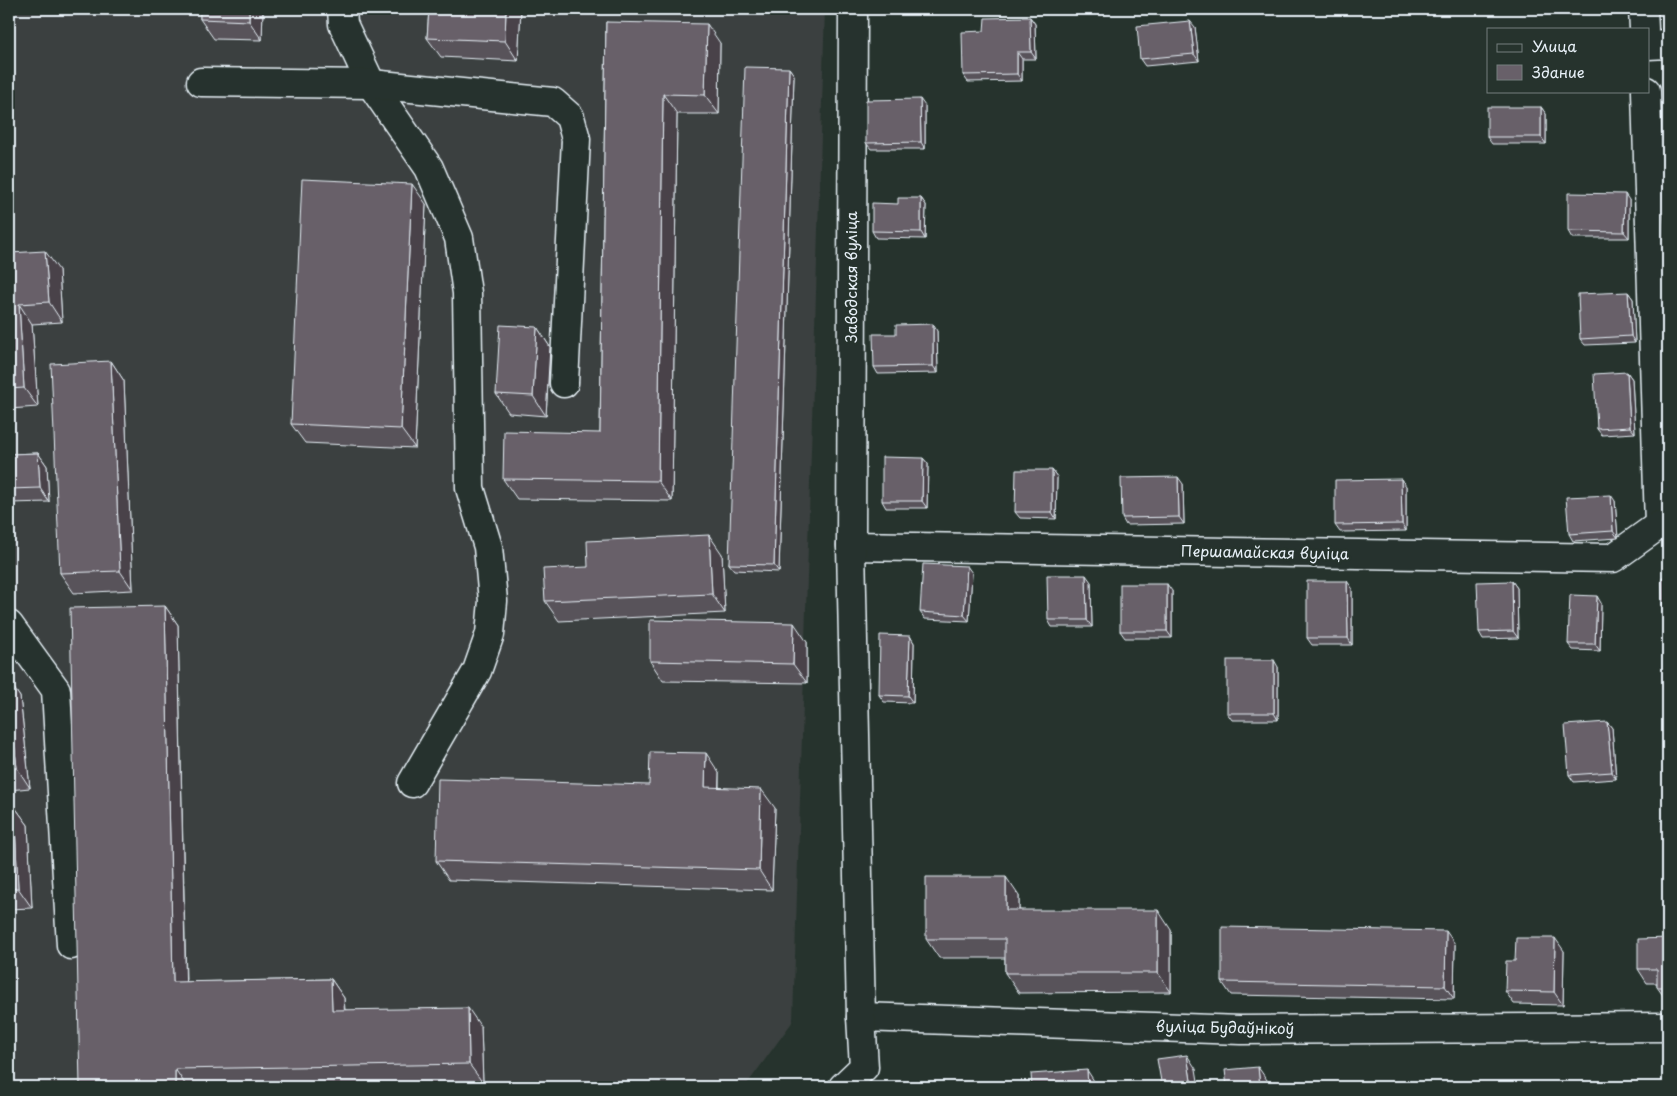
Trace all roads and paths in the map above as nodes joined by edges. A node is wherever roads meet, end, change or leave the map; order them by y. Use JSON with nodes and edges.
{"nodes":[{"id":1,"x":342,"y":9,"type":"edge"},
{"id":2,"x":853,"y":9,"type":"edge"},
{"id":3,"x":1643,"y":9,"type":"edge"},
{"id":4,"x":1644,"y":28,"type":"edge"},
{"id":5,"x":1668,"y":44,"type":"edge"},
{"id":6,"x":1650,"y":45,"type":"edge"},
{"id":7,"x":201,"y":82,"type":"dead end"},
{"id":8,"x":371,"y":84,"type":"junction"},
{"id":9,"x":1646,"y":92,"type":"edge"},
{"id":10,"x":564,"y":383,"type":"dead end"},
{"id":11,"x":1664,"y":525,"type":"edge"},
{"id":12,"x":851,"y":546,"type":"junction"},
{"id":13,"x":9,"y":625,"type":"edge"},
{"id":14,"x":412,"y":783,"type":"dead end"},
{"id":15,"x":71,"y":945,"type":"dead end"},
{"id":16,"x":861,"y":1017,"type":"junction"},
{"id":17,"x":1668,"y":1027,"type":"edge"},
{"id":18,"x":843,"y":1087,"type":"edge"}],
"edges":[{"from":1,"to":8,"type":"street"},
{"from":2,"to":12,"type":"street","name":"Заводская вуліца"},
{"from":3,"to":4,"type":"street"},
{"from":5,"to":6,"type":"street"},
{"from":7,"to":8,"type":"street"},
{"from":8,"to":10,"type":"street"},
{"from":8,"to":14,"type":"street"},
{"from":9,"to":11,"type":"street"},
{"from":11,"to":12,"type":"street","name":"Першамайская вуліца"},
{"from":12,"to":16,"type":"street","name":"Заводская вуліца"},
{"from":13,"to":15,"type":"street"},
{"from":16,"to":17,"type":"street","name":"вуліца Будаўнікоў"},
{"from":16,"to":18,"type":"street"}]}
